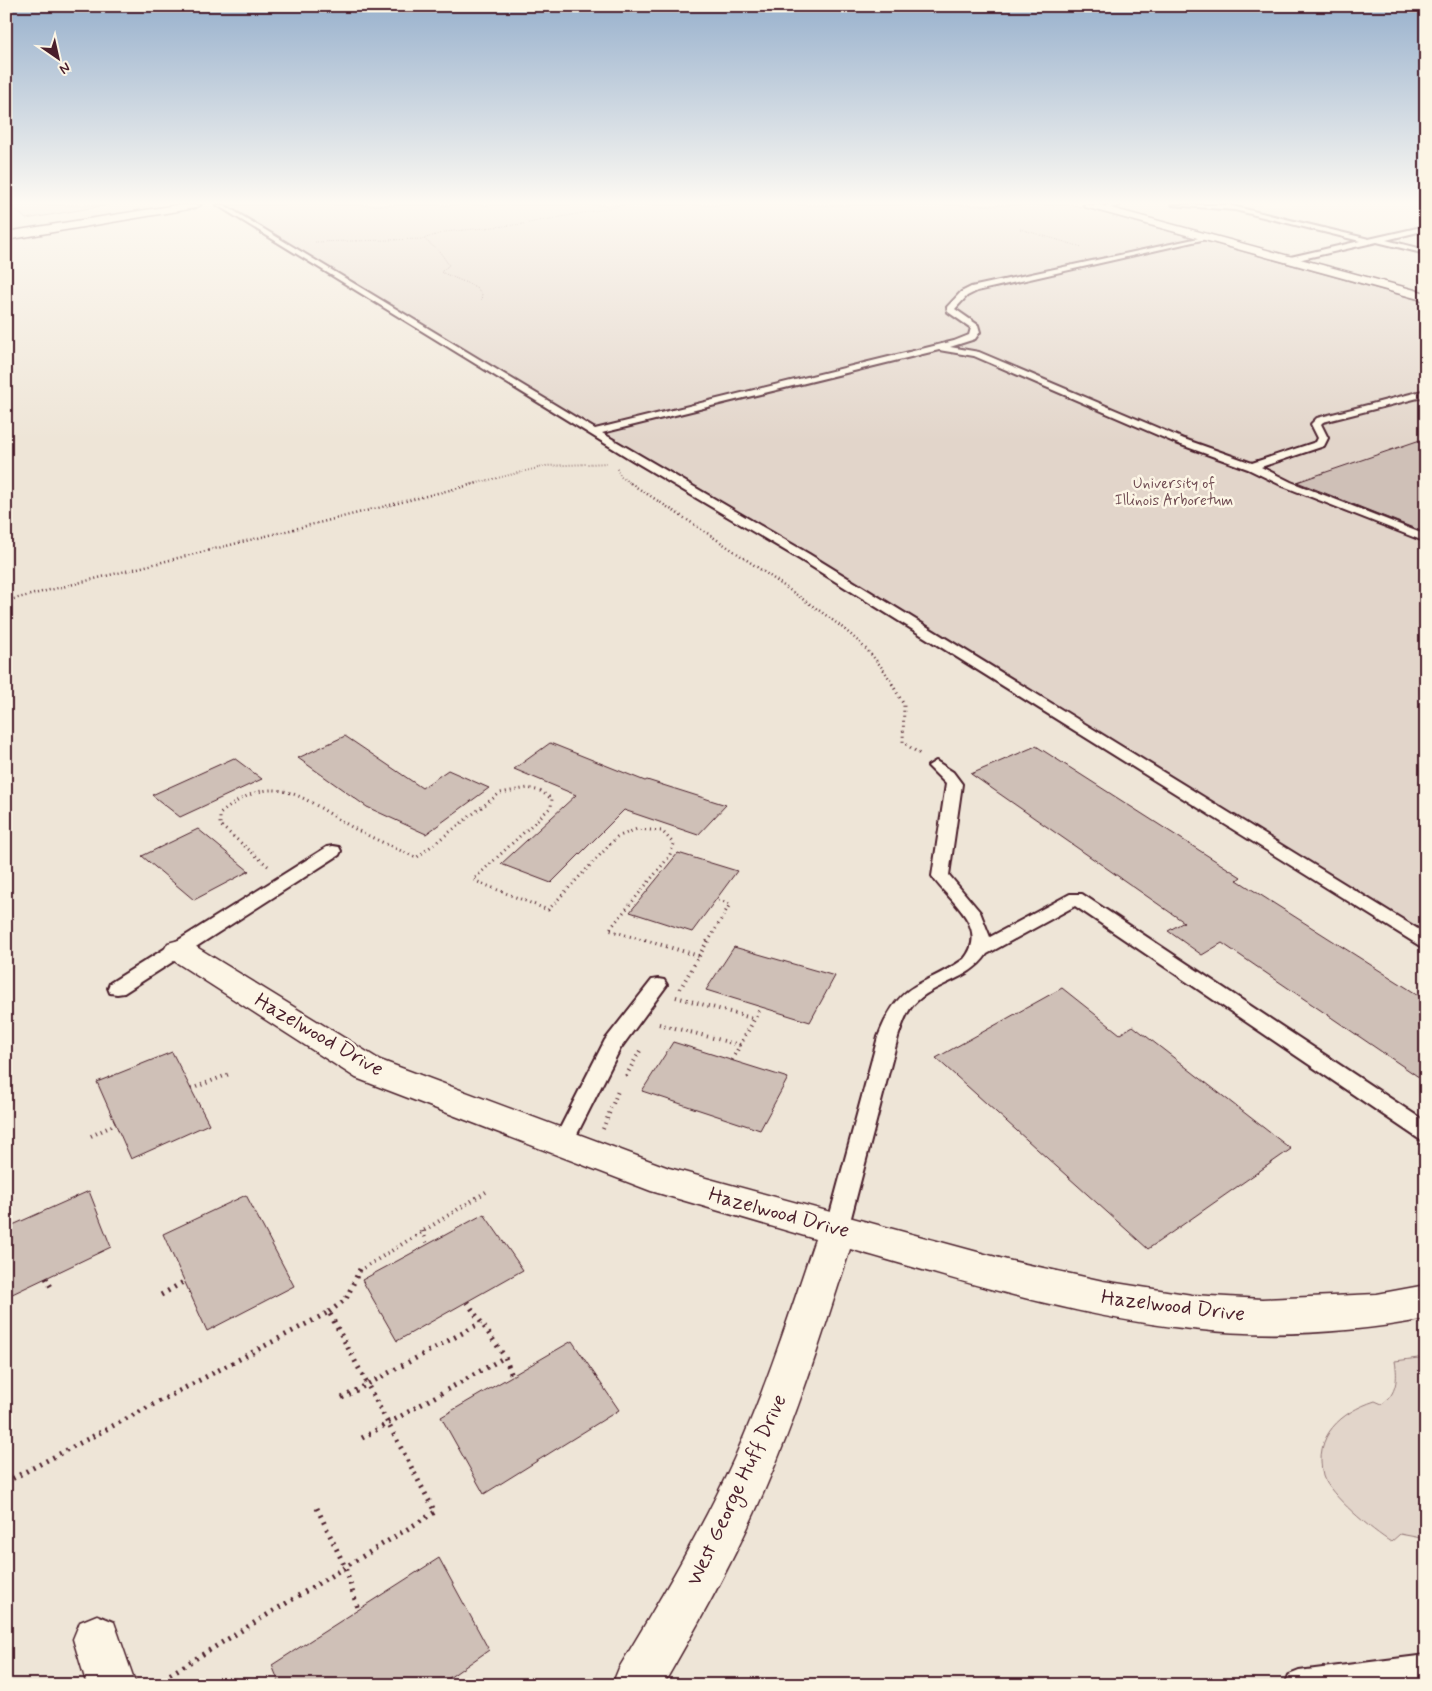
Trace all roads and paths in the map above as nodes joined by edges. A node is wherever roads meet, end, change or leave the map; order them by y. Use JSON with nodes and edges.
{"nodes":[{"id":1,"x":353,"y":284,"type":"edge"},
{"id":2,"x":469,"y":284,"type":"edge"},
{"id":3,"x":990,"y":284,"type":"edge"},
{"id":4,"x":1375,"y":284,"type":"edge"},
{"id":5,"x":1426,"y":298,"type":"edge"},
{"id":6,"x":481,"y":300,"type":"dead end"},
{"id":7,"x":972,"y":338,"type":"junction"},
{"id":8,"x":934,"y":349,"type":"junction"},
{"id":9,"x":976,"y":354,"type":"junction"},
{"id":10,"x":1426,"y":393,"type":"edge"},
{"id":11,"x":594,"y":432,"type":"junction"},
{"id":12,"x":636,"y":458,"type":"junction"},
{"id":13,"x":618,"y":462,"type":"junction"},
{"id":14,"x":1252,"y":467,"type":"junction"},
{"id":15,"x":1426,"y":539,"type":"edge"},
{"id":16,"x":6,"y":601,"type":"edge"},
{"id":17,"x":936,"y":766,"type":"joint"},
{"id":18,"x":333,"y":852,"type":"dead end"},
{"id":19,"x":270,"y":868,"type":"dead end"},
{"id":20,"x":716,"y":899,"type":"dead end"},
{"id":21,"x":1426,"y":942,"type":"edge"},
{"id":22,"x":179,"y":950,"type":"junction"},
{"id":23,"x":980,"y":950,"type":"junction"},
{"id":24,"x":699,"y":956,"type":"junction"},
{"id":25,"x":658,"y":985,"type":"dead end"},
{"id":26,"x":117,"y":988,"type":"dead end"},
{"id":27,"x":675,"y":997,"type":"junction"},
{"id":28,"x":671,"y":1004,"type":"dead end"},
{"id":29,"x":761,"y":1007,"type":"dead end"},
{"id":30,"x":663,"y":1017,"type":"dead end"},
{"id":31,"x":755,"y":1019,"type":"junction"},
{"id":32,"x":658,"y":1024,"type":"junction"},
{"id":33,"x":653,"y":1031,"type":"dead end"},
{"id":34,"x":740,"y":1045,"type":"junction"},
{"id":35,"x":643,"y":1046,"type":"dead end"},
{"id":36,"x":732,"y":1060,"type":"dead end"},
{"id":37,"x":232,"y":1073,"type":"dead end"},
{"id":38,"x":625,"y":1078,"type":"dead end"},
{"id":39,"x":620,"y":1086,"type":"dead end"},
{"id":40,"x":191,"y":1089,"type":"dead end"},
{"id":41,"x":116,"y":1124,"type":"dead end"},
{"id":42,"x":1426,"y":1133,"type":"edge"},
{"id":43,"x":91,"y":1136,"type":"dead end"},
{"id":44,"x":579,"y":1147,"type":"junction"},
{"id":45,"x":490,"y":1190,"type":"dead end"},
{"id":46,"x":837,"y":1229,"type":"junction"},
{"id":47,"x":423,"y":1231,"type":"junction"},
{"id":48,"x":427,"y":1245,"type":"dead end"},
{"id":49,"x":46,"y":1278,"type":"dead end"},
{"id":50,"x":185,"y":1281,"type":"dead end"},
{"id":51,"x":51,"y":1288,"type":"dead end"},
{"id":52,"x":161,"y":1295,"type":"dead end"},
{"id":53,"x":467,"y":1302,"type":"dead end"},
{"id":54,"x":1426,"y":1302,"type":"edge"},
{"id":55,"x":329,"y":1312,"type":"junction"},
{"id":56,"x":482,"y":1323,"type":"junction"},
{"id":57,"x":504,"y":1357,"type":"junction"},
{"id":58,"x":512,"y":1376,"type":"dead end"},
{"id":59,"x":368,"y":1384,"type":"junction"},
{"id":60,"x":342,"y":1398,"type":"dead end"},
{"id":61,"x":388,"y":1423,"type":"junction"},
{"id":62,"x":362,"y":1438,"type":"dead end"},
{"id":63,"x":6,"y":1482,"type":"edge"},
{"id":64,"x":317,"y":1508,"type":"dead end"},
{"id":65,"x":344,"y":1568,"type":"junction"},
{"id":66,"x":358,"y":1610,"type":"dead end"},
{"id":67,"x":97,"y":1639,"type":"dead end"},
{"id":68,"x":1426,"y":1669,"type":"edge"},
{"id":69,"x":169,"y":1675,"type":"dead end"},
{"id":70,"x":112,"y":1685,"type":"edge"},
{"id":71,"x":636,"y":1685,"type":"edge"},
{"id":72,"x":1299,"y":1685,"type":"edge"}],
"edges":[{"from":1,"to":11,"type":"lane"},
{"from":2,"to":6,"type":"path"},
{"from":3,"to":7,"type":"lane"},
{"from":4,"to":5,"type":"street"},
{"from":7,"to":8,"type":"lane"},
{"from":7,"to":9,"type":"lane"},
{"from":8,"to":9,"type":"lane"},
{"from":8,"to":11,"type":"lane"},
{"from":9,"to":14,"type":"lane"},
{"from":10,"to":14,"type":"lane"},
{"from":11,"to":12,"type":"lane"},
{"from":12,"to":13,"type":"path"},
{"from":12,"to":21,"type":"lane"},
{"from":13,"to":16,"type":"path"},
{"from":13,"to":17,"type":"path"},
{"from":14,"to":15,"type":"lane"},
{"from":17,"to":23,"type":"lane"},
{"from":18,"to":22,"type":"lane"},
{"from":19,"to":24,"type":"path"},
{"from":20,"to":24,"type":"path"},
{"from":22,"to":26,"type":"lane"},
{"from":22,"to":44,"type":"street","name":"Hazelwood Drive"},
{"from":23,"to":42,"type":"lane"},
{"from":23,"to":46,"type":"lane"},
{"from":24,"to":27,"type":"path"},
{"from":25,"to":44,"type":"lane"},
{"from":27,"to":28,"type":"path"},
{"from":27,"to":31,"type":"path"},
{"from":29,"to":31,"type":"path"},
{"from":30,"to":32,"type":"path"},
{"from":31,"to":34,"type":"path"},
{"from":32,"to":33,"type":"path"},
{"from":32,"to":34,"type":"path"},
{"from":34,"to":36,"type":"path"},
{"from":35,"to":38,"type":"path"},
{"from":37,"to":40,"type":"path"},
{"from":39,"to":44,"type":"path"},
{"from":41,"to":43,"type":"path"},
{"from":44,"to":46,"type":"street","name":"Hazelwood Drive"},
{"from":45,"to":47,"type":"path"},
{"from":46,"to":54,"type":"street","name":"Hazelwood Drive"},
{"from":46,"to":71,"type":"street","name":"West George Huff Drive"},
{"from":47,"to":48,"type":"path"},
{"from":47,"to":55,"type":"path"},
{"from":49,"to":51,"type":"path"},
{"from":50,"to":52,"type":"path"},
{"from":53,"to":56,"type":"path"},
{"from":55,"to":59,"type":"path"},
{"from":55,"to":63,"type":"path"},
{"from":56,"to":57,"type":"path"},
{"from":56,"to":59,"type":"path"},
{"from":57,"to":58,"type":"path"},
{"from":57,"to":61,"type":"path"},
{"from":59,"to":60,"type":"path"},
{"from":59,"to":61,"type":"path"},
{"from":61,"to":62,"type":"path"},
{"from":61,"to":65,"type":"path"},
{"from":64,"to":65,"type":"path"},
{"from":65,"to":66,"type":"path"},
{"from":65,"to":69,"type":"path"},
{"from":67,"to":70,"type":"street"},
{"from":68,"to":72,"type":"lane"}]}
